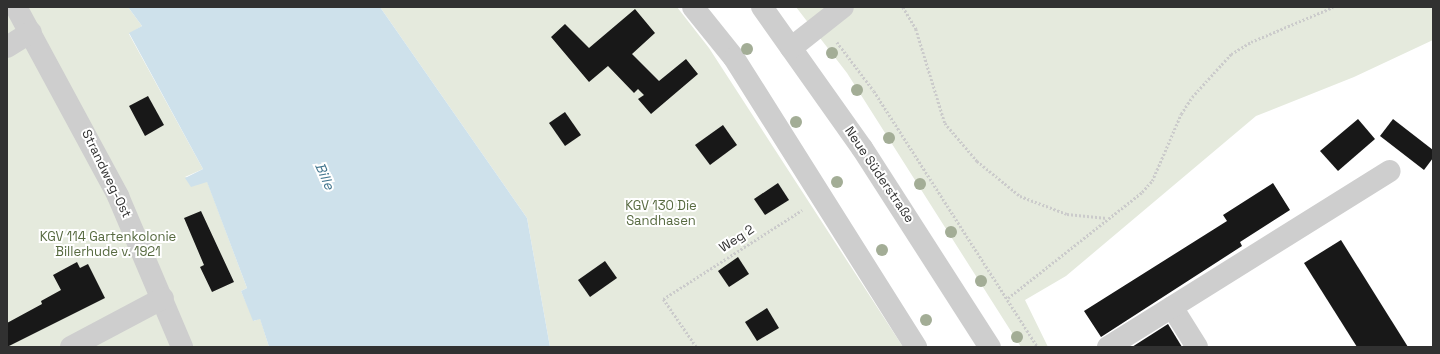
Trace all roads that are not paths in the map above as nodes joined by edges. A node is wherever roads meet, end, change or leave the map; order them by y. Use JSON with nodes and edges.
{"nodes":[{"id":1,"x":16,"y":7,"type":"edge"},
{"id":2,"x":693,"y":7,"type":"edge"},
{"id":3,"x":762,"y":7,"type":"edge"},
{"id":4,"x":843,"y":7,"type":"edge"},
{"id":5,"x":31,"y":32,"type":"junction"},
{"id":6,"x":7,"y":47,"type":"edge"},
{"id":7,"x":791,"y":48,"type":"junction"},
{"id":8,"x":1390,"y":171,"type":"dead end"},
{"id":9,"x":162,"y":298,"type":"junction"},
{"id":10,"x":1172,"y":307,"type":"junction"},
{"id":11,"x":71,"y":347,"type":"edge"},
{"id":12,"x":182,"y":347,"type":"edge"},
{"id":13,"x":916,"y":347,"type":"edge"},
{"id":14,"x":990,"y":347,"type":"edge"},
{"id":15,"x":1108,"y":347,"type":"edge"},
{"id":16,"x":1197,"y":347,"type":"edge"}],
"edges":[{"from":1,"to":5,"type":"street","name":"Strandweg-Ost"},
{"from":2,"to":13,"type":"street"},
{"from":3,"to":7,"type":"street","name":"Neue Süderstraße"},
{"from":4,"to":7,"type":"street"},
{"from":5,"to":6,"type":"street"},
{"from":5,"to":9,"type":"street","name":"Strandweg-Ost"},
{"from":7,"to":14,"type":"street","name":"Neue Süderstraße"},
{"from":8,"to":10,"type":"street"},
{"from":9,"to":11,"type":"street"},
{"from":9,"to":12,"type":"street","name":"Strandweg-Ost"},
{"from":10,"to":15,"type":"street"},
{"from":10,"to":16,"type":"street"}]}
